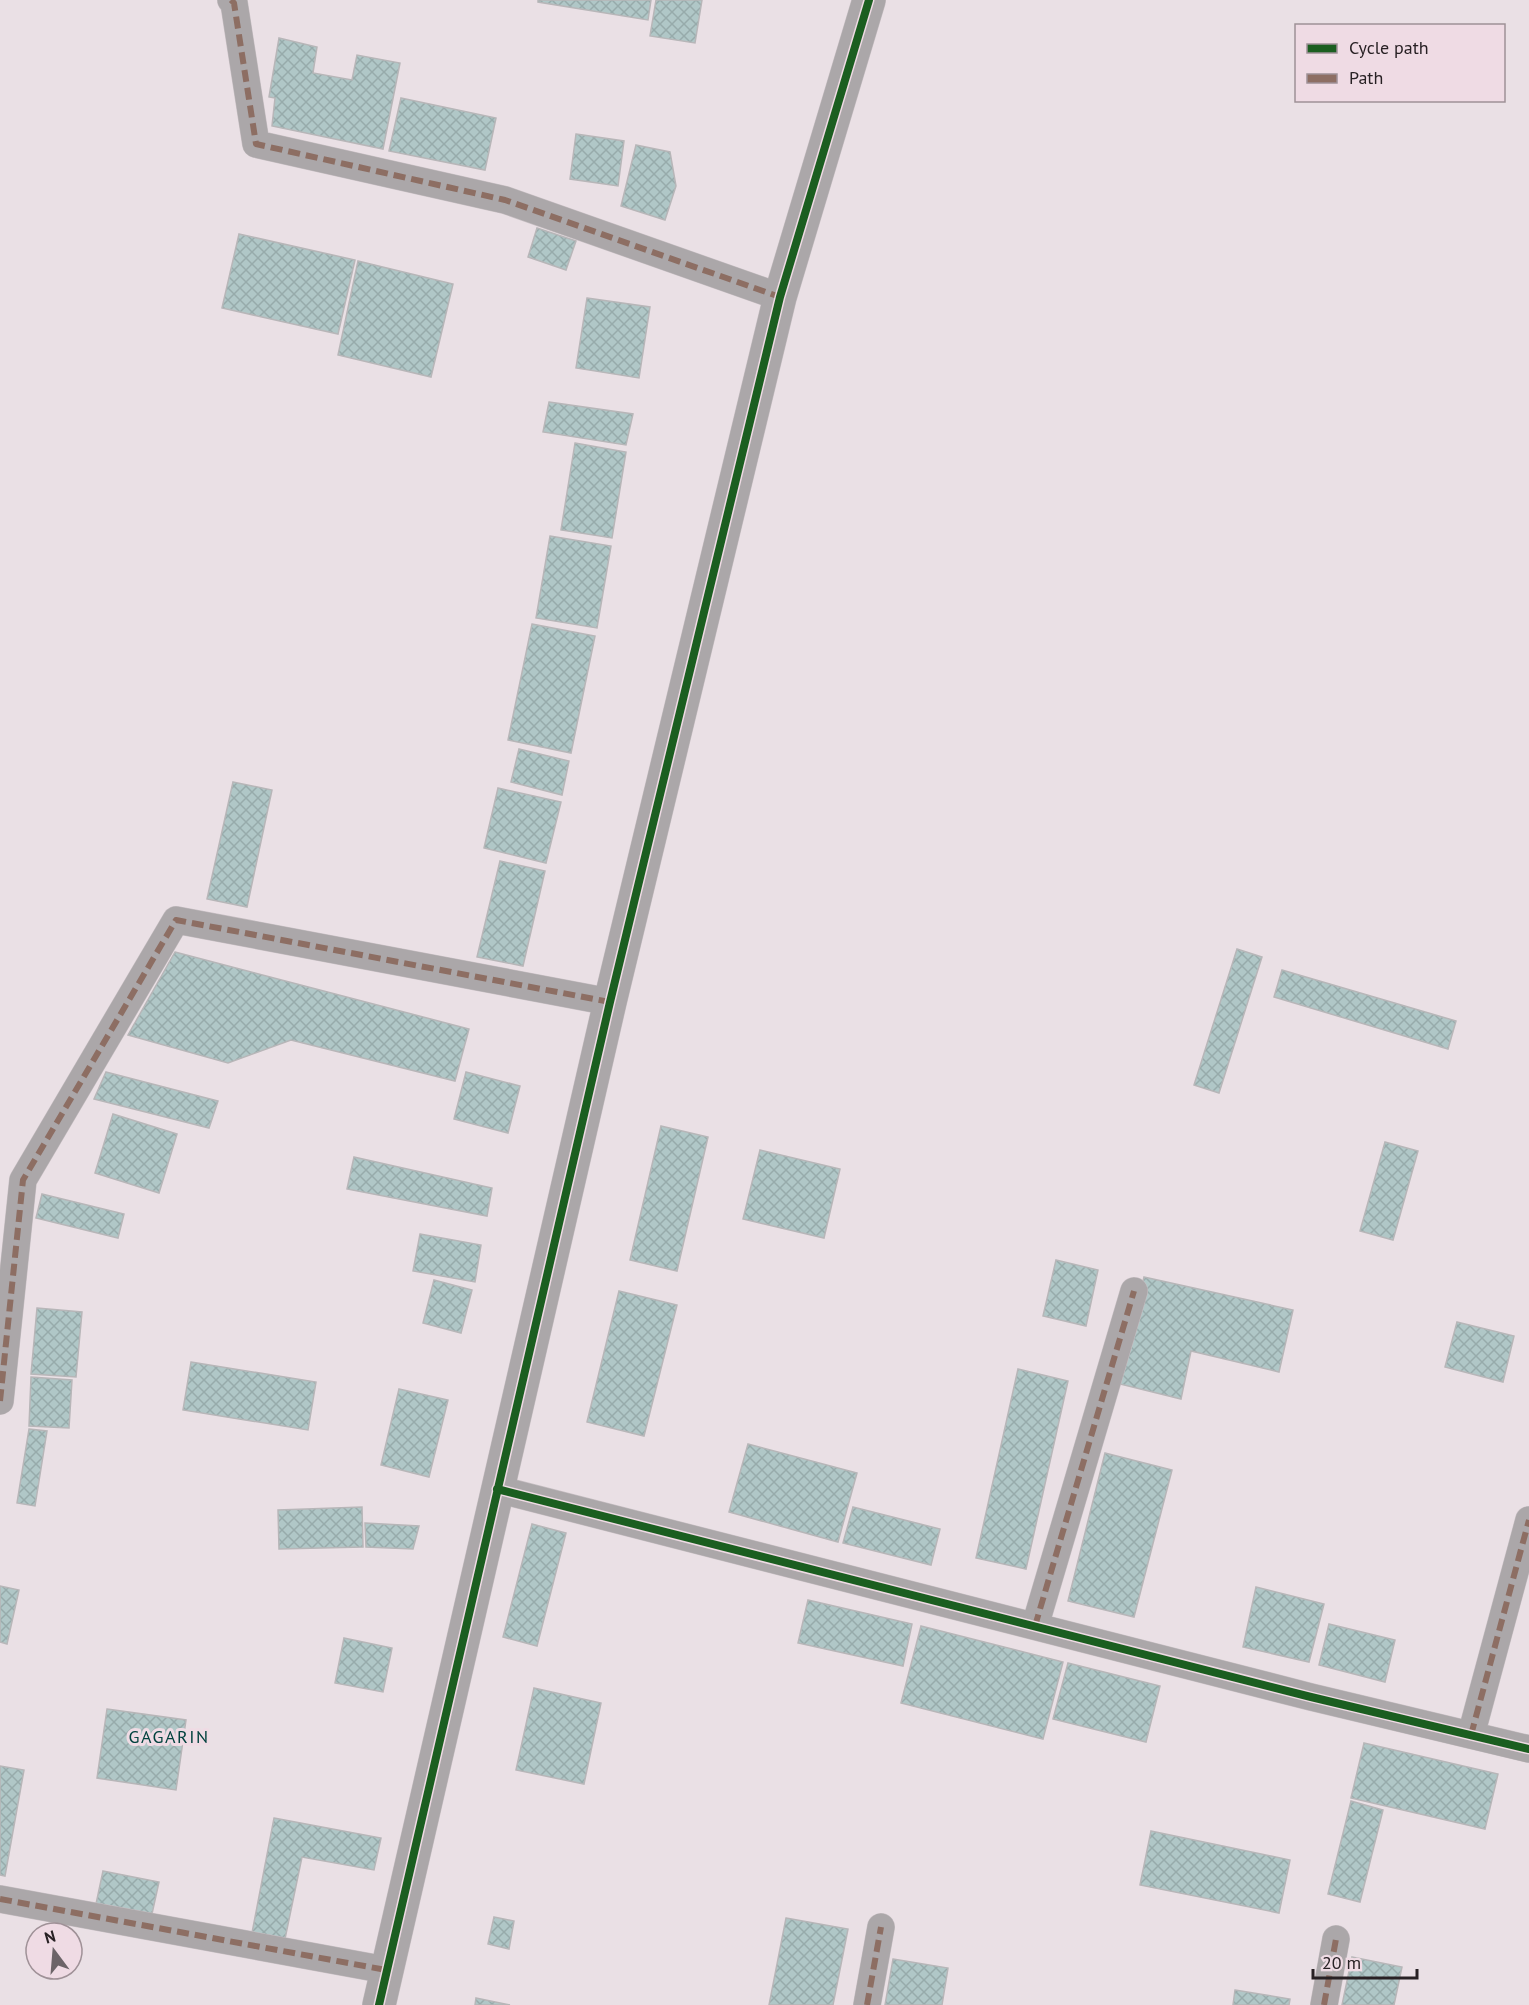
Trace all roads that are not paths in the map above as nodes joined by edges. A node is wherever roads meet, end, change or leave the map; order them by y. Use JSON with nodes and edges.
{"nodes":[{"id":1,"x":231,"y":0,"type":"edge"},
{"id":2,"x":868,"y":0,"type":"edge"},
{"id":3,"x":780,"y":297,"type":"junction"},
{"id":4,"x":610,"y":1002,"type":"junction"},
{"id":5,"x":1134,"y":1291,"type":"dead end"},
{"id":6,"x":0,"y":1401,"type":"edge"},
{"id":7,"x":497,"y":1489,"type":"junction"},
{"id":8,"x":1529,"y":1520,"type":"edge"},
{"id":9,"x":1035,"y":1626,"type":"junction"},
{"id":10,"x":1471,"y":1735,"type":"junction"},
{"id":11,"x":1529,"y":1749,"type":"edge"},
{"id":12,"x":0,"y":1899,"type":"edge"},
{"id":13,"x":881,"y":1927,"type":"dead end"},
{"id":14,"x":1336,"y":1940,"type":"dead end"},
{"id":15,"x":386,"y":1970,"type":"junction"},
{"id":16,"x":378,"y":2005,"type":"edge"},
{"id":17,"x":867,"y":2005,"type":"edge"},
{"id":18,"x":1324,"y":2005,"type":"edge"}],
"edges":[{"from":1,"to":3,"type":"street"},
{"from":2,"to":3,"type":"street"},
{"from":3,"to":4,"type":"street"},
{"from":4,"to":6,"type":"street"},
{"from":4,"to":7,"type":"street"},
{"from":5,"to":9,"type":"street"},
{"from":7,"to":9,"type":"street"},
{"from":7,"to":15,"type":"street"},
{"from":8,"to":10,"type":"street"},
{"from":9,"to":10,"type":"street"},
{"from":10,"to":11,"type":"street"},
{"from":12,"to":15,"type":"street"},
{"from":13,"to":17,"type":"street"},
{"from":14,"to":18,"type":"street"},
{"from":15,"to":16,"type":"street"}]}
